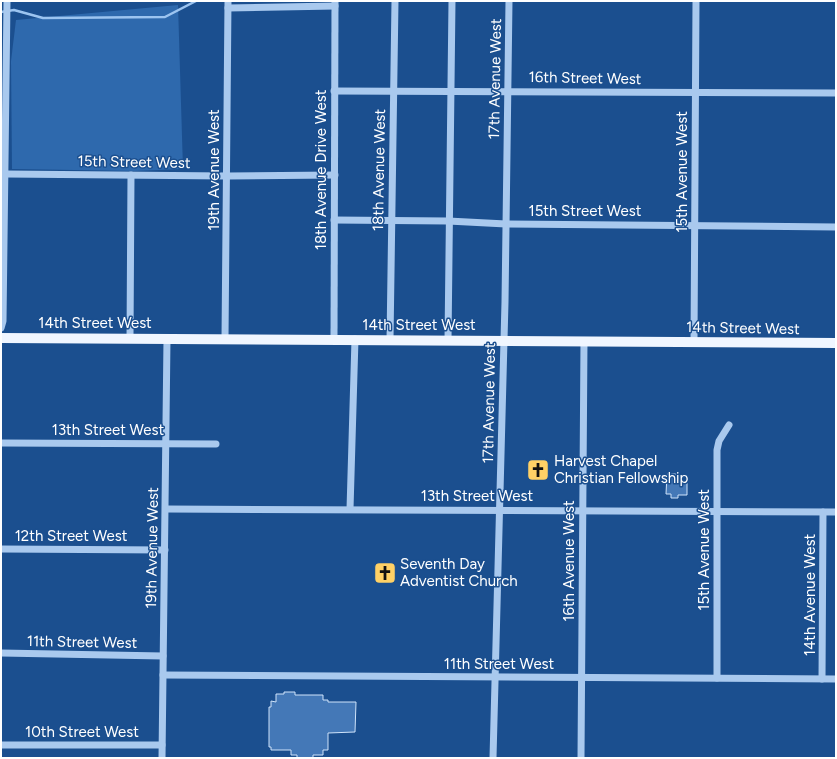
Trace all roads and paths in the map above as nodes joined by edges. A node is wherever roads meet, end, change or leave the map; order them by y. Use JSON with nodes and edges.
{"nodes":[{"id":1,"x":394,"y":1,"type":"edge"},
{"id":2,"x":452,"y":1,"type":"edge"},
{"id":3,"x":509,"y":1,"type":"edge"},
{"id":4,"x":696,"y":1,"type":"edge"},
{"id":5,"x":7,"y":2,"type":"edge"},
{"id":6,"x":228,"y":4,"type":"edge"},
{"id":7,"x":335,"y":4,"type":"edge"},
{"id":8,"x":4,"y":42,"type":"edge"},
{"id":9,"x":334,"y":90,"type":"junction"},
{"id":10,"x":394,"y":90,"type":"junction"},
{"id":11,"x":508,"y":90,"type":"junction"},
{"id":12,"x":450,"y":91,"type":"junction"},
{"id":13,"x":695,"y":92,"type":"junction"},
{"id":14,"x":836,"y":93,"type":"edge"},
{"id":15,"x":6,"y":174,"type":"junction"},
{"id":16,"x":131,"y":175,"type":"junction"},
{"id":17,"x":334,"y":175,"type":"junction"},
{"id":18,"x":227,"y":176,"type":"junction"},
{"id":19,"x":334,"y":220,"type":"junction"},
{"id":20,"x":391,"y":220,"type":"junction"},
{"id":21,"x":448,"y":221,"type":"junction"},
{"id":22,"x":506,"y":224,"type":"junction"},
{"id":23,"x":695,"y":225,"type":"junction"},
{"id":24,"x":836,"y":226,"type":"edge"},
{"id":25,"x":1,"y":328,"type":"edge"},
{"id":26,"x":1,"y":338,"type":"edge"},
{"id":27,"x":130,"y":339,"type":"junction"},
{"id":28,"x":167,"y":339,"type":"junction"},
{"id":29,"x":225,"y":339,"type":"junction"},
{"id":30,"x":334,"y":339,"type":"junction"},
{"id":31,"x":355,"y":339,"type":"junction"},
{"id":32,"x":390,"y":340,"type":"junction"},
{"id":33,"x":448,"y":340,"type":"junction"},
{"id":34,"x":504,"y":340,"type":"junction"},
{"id":35,"x":584,"y":341,"type":"junction"},
{"id":36,"x":694,"y":342,"type":"junction"},
{"id":37,"x":836,"y":343,"type":"edge"},
{"id":38,"x":729,"y":425,"type":"dead end"},
{"id":39,"x":1,"y":443,"type":"edge"},
{"id":40,"x":165,"y":443,"type":"junction"},
{"id":41,"x":216,"y":444,"type":"dead end"},
{"id":42,"x":166,"y":509,"type":"junction"},
{"id":43,"x":350,"y":509,"type":"junction"},
{"id":44,"x":500,"y":509,"type":"junction"},
{"id":45,"x":583,"y":511,"type":"junction"},
{"id":46,"x":716,"y":511,"type":"junction"},
{"id":47,"x":823,"y":512,"type":"junction"},
{"id":48,"x":836,"y":512,"type":"edge"},
{"id":49,"x":1,"y":549,"type":"edge"},
{"id":50,"x":165,"y":550,"type":"junction"},
{"id":51,"x":1,"y":653,"type":"edge"},
{"id":52,"x":163,"y":656,"type":"junction"},
{"id":53,"x":163,"y":675,"type":"junction"},
{"id":54,"x":494,"y":676,"type":"junction"},
{"id":55,"x":581,"y":677,"type":"junction"},
{"id":56,"x":717,"y":678,"type":"junction"},
{"id":57,"x":822,"y":679,"type":"junction"},
{"id":58,"x":836,"y":679,"type":"edge"},
{"id":59,"x":1,"y":745,"type":"edge"},
{"id":60,"x":162,"y":745,"type":"junction"},
{"id":61,"x":162,"y":758,"type":"edge"},
{"id":62,"x":493,"y":758,"type":"edge"},
{"id":63,"x":581,"y":758,"type":"edge"}],
"edges":[{"from":1,"to":10,"type":"street","name":"18th Avenue West"},
{"from":2,"to":12,"type":"street"},
{"from":3,"to":11,"type":"street","name":"17th Avenue West"},
{"from":4,"to":13,"type":"street","name":"15th Avenue West"},
{"from":5,"to":8,"type":"street"},
{"from":6,"to":7,"type":"street"},
{"from":6,"to":18,"type":"street","name":"19th Avenue West"},
{"from":7,"to":9,"type":"street","name":"18th Avenue Drive West"},
{"from":8,"to":15,"type":"street"},
{"from":9,"to":10,"type":"street","name":"16th Street West"},
{"from":9,"to":17,"type":"street","name":"18th Avenue Drive West"},
{"from":10,"to":12,"type":"street","name":"16th Street West"},
{"from":10,"to":20,"type":"street","name":"18th Avenue West"},
{"from":11,"to":12,"type":"street","name":"16th Street West"},
{"from":11,"to":13,"type":"street","name":"16th Street West"},
{"from":11,"to":22,"type":"street","name":"17th Avenue West"},
{"from":12,"to":21,"type":"street"},
{"from":13,"to":14,"type":"street","name":"16th Street West"},
{"from":13,"to":23,"type":"street","name":"15th Avenue West"},
{"from":15,"to":16,"type":"street","name":"15th Street West"},
{"from":15,"to":25,"type":"street"},
{"from":16,"to":18,"type":"street","name":"15th Street West"},
{"from":16,"to":27,"type":"street"},
{"from":17,"to":18,"type":"street","name":"15th Street West"},
{"from":17,"to":19,"type":"street","name":"18th Avenue Drive West"},
{"from":18,"to":29,"type":"street","name":"19th Avenue West"},
{"from":19,"to":20,"type":"street","name":"15th Street West"},
{"from":19,"to":30,"type":"street","name":"18th Avenue Drive West"},
{"from":20,"to":21,"type":"street","name":"15th Street West"},
{"from":20,"to":32,"type":"street","name":"18th Avenue West"},
{"from":21,"to":22,"type":"street","name":"15th Street West"},
{"from":21,"to":33,"type":"street"},
{"from":22,"to":23,"type":"street","name":"15th Street West"},
{"from":22,"to":34,"type":"street","name":"17th Avenue West"},
{"from":23,"to":24,"type":"street","name":"15th Street West"},
{"from":23,"to":36,"type":"street","name":"15th Avenue West"},
{"from":26,"to":27,"type":"main road","name":"14th Street West"},
{"from":27,"to":28,"type":"main road","name":"14th Street West"},
{"from":28,"to":29,"type":"main road","name":"14th Street West"},
{"from":28,"to":40,"type":"street","name":"19th Avenue West"},
{"from":29,"to":30,"type":"main road","name":"14th Street West"},
{"from":30,"to":31,"type":"main road","name":"14th Street West"},
{"from":31,"to":32,"type":"main road","name":"14th Street West"},
{"from":31,"to":43,"type":"street"},
{"from":32,"to":33,"type":"main road","name":"14th Street West"},
{"from":33,"to":34,"type":"main road","name":"14th Street West"},
{"from":34,"to":35,"type":"main road","name":"14th Street West"},
{"from":34,"to":44,"type":"street","name":"17th Avenue West"},
{"from":35,"to":36,"type":"main road","name":"14th Street West"},
{"from":35,"to":45,"type":"street","name":"16th Avenue West"},
{"from":36,"to":37,"type":"main road","name":"14th Street West"},
{"from":38,"to":46,"type":"street","name":"15th Avenue West"},
{"from":39,"to":40,"type":"street","name":"13th Street West"},
{"from":40,"to":41,"type":"street","name":"13th Street West"},
{"from":40,"to":42,"type":"street","name":"19th Avenue West"},
{"from":42,"to":43,"type":"street","name":"13th Street West"},
{"from":42,"to":50,"type":"street","name":"19th Avenue West"},
{"from":43,"to":44,"type":"street","name":"13th Street West"},
{"from":44,"to":45,"type":"street","name":"13th Street West"},
{"from":44,"to":54,"type":"street","name":"17th Avenue West"},
{"from":45,"to":46,"type":"street","name":"13th Street West"},
{"from":45,"to":55,"type":"street","name":"16th Avenue West"},
{"from":46,"to":47,"type":"street","name":"13th Street West"},
{"from":46,"to":56,"type":"street","name":"15th Avenue West"},
{"from":47,"to":48,"type":"street","name":"13th Street West"},
{"from":47,"to":57,"type":"street","name":"14th Avenue West"},
{"from":49,"to":50,"type":"street","name":"12th Street West"},
{"from":50,"to":52,"type":"street","name":"19th Avenue West"},
{"from":51,"to":52,"type":"street","name":"11th Street West"},
{"from":52,"to":53,"type":"street","name":"19th Avenue West"},
{"from":53,"to":54,"type":"street","name":"11th Street West"},
{"from":53,"to":60,"type":"street","name":"19th Avenue West"},
{"from":54,"to":55,"type":"street","name":"11th Street West"},
{"from":54,"to":62,"type":"street","name":"17th Avenue West"},
{"from":55,"to":56,"type":"street","name":"11th Street West"},
{"from":55,"to":63,"type":"street","name":"16th Avenue West"},
{"from":56,"to":57,"type":"street","name":"11th Street West"},
{"from":57,"to":58,"type":"street","name":"11th Street West"},
{"from":59,"to":60,"type":"street","name":"10th Street West"},
{"from":60,"to":61,"type":"street","name":"19th Avenue West"}]}
